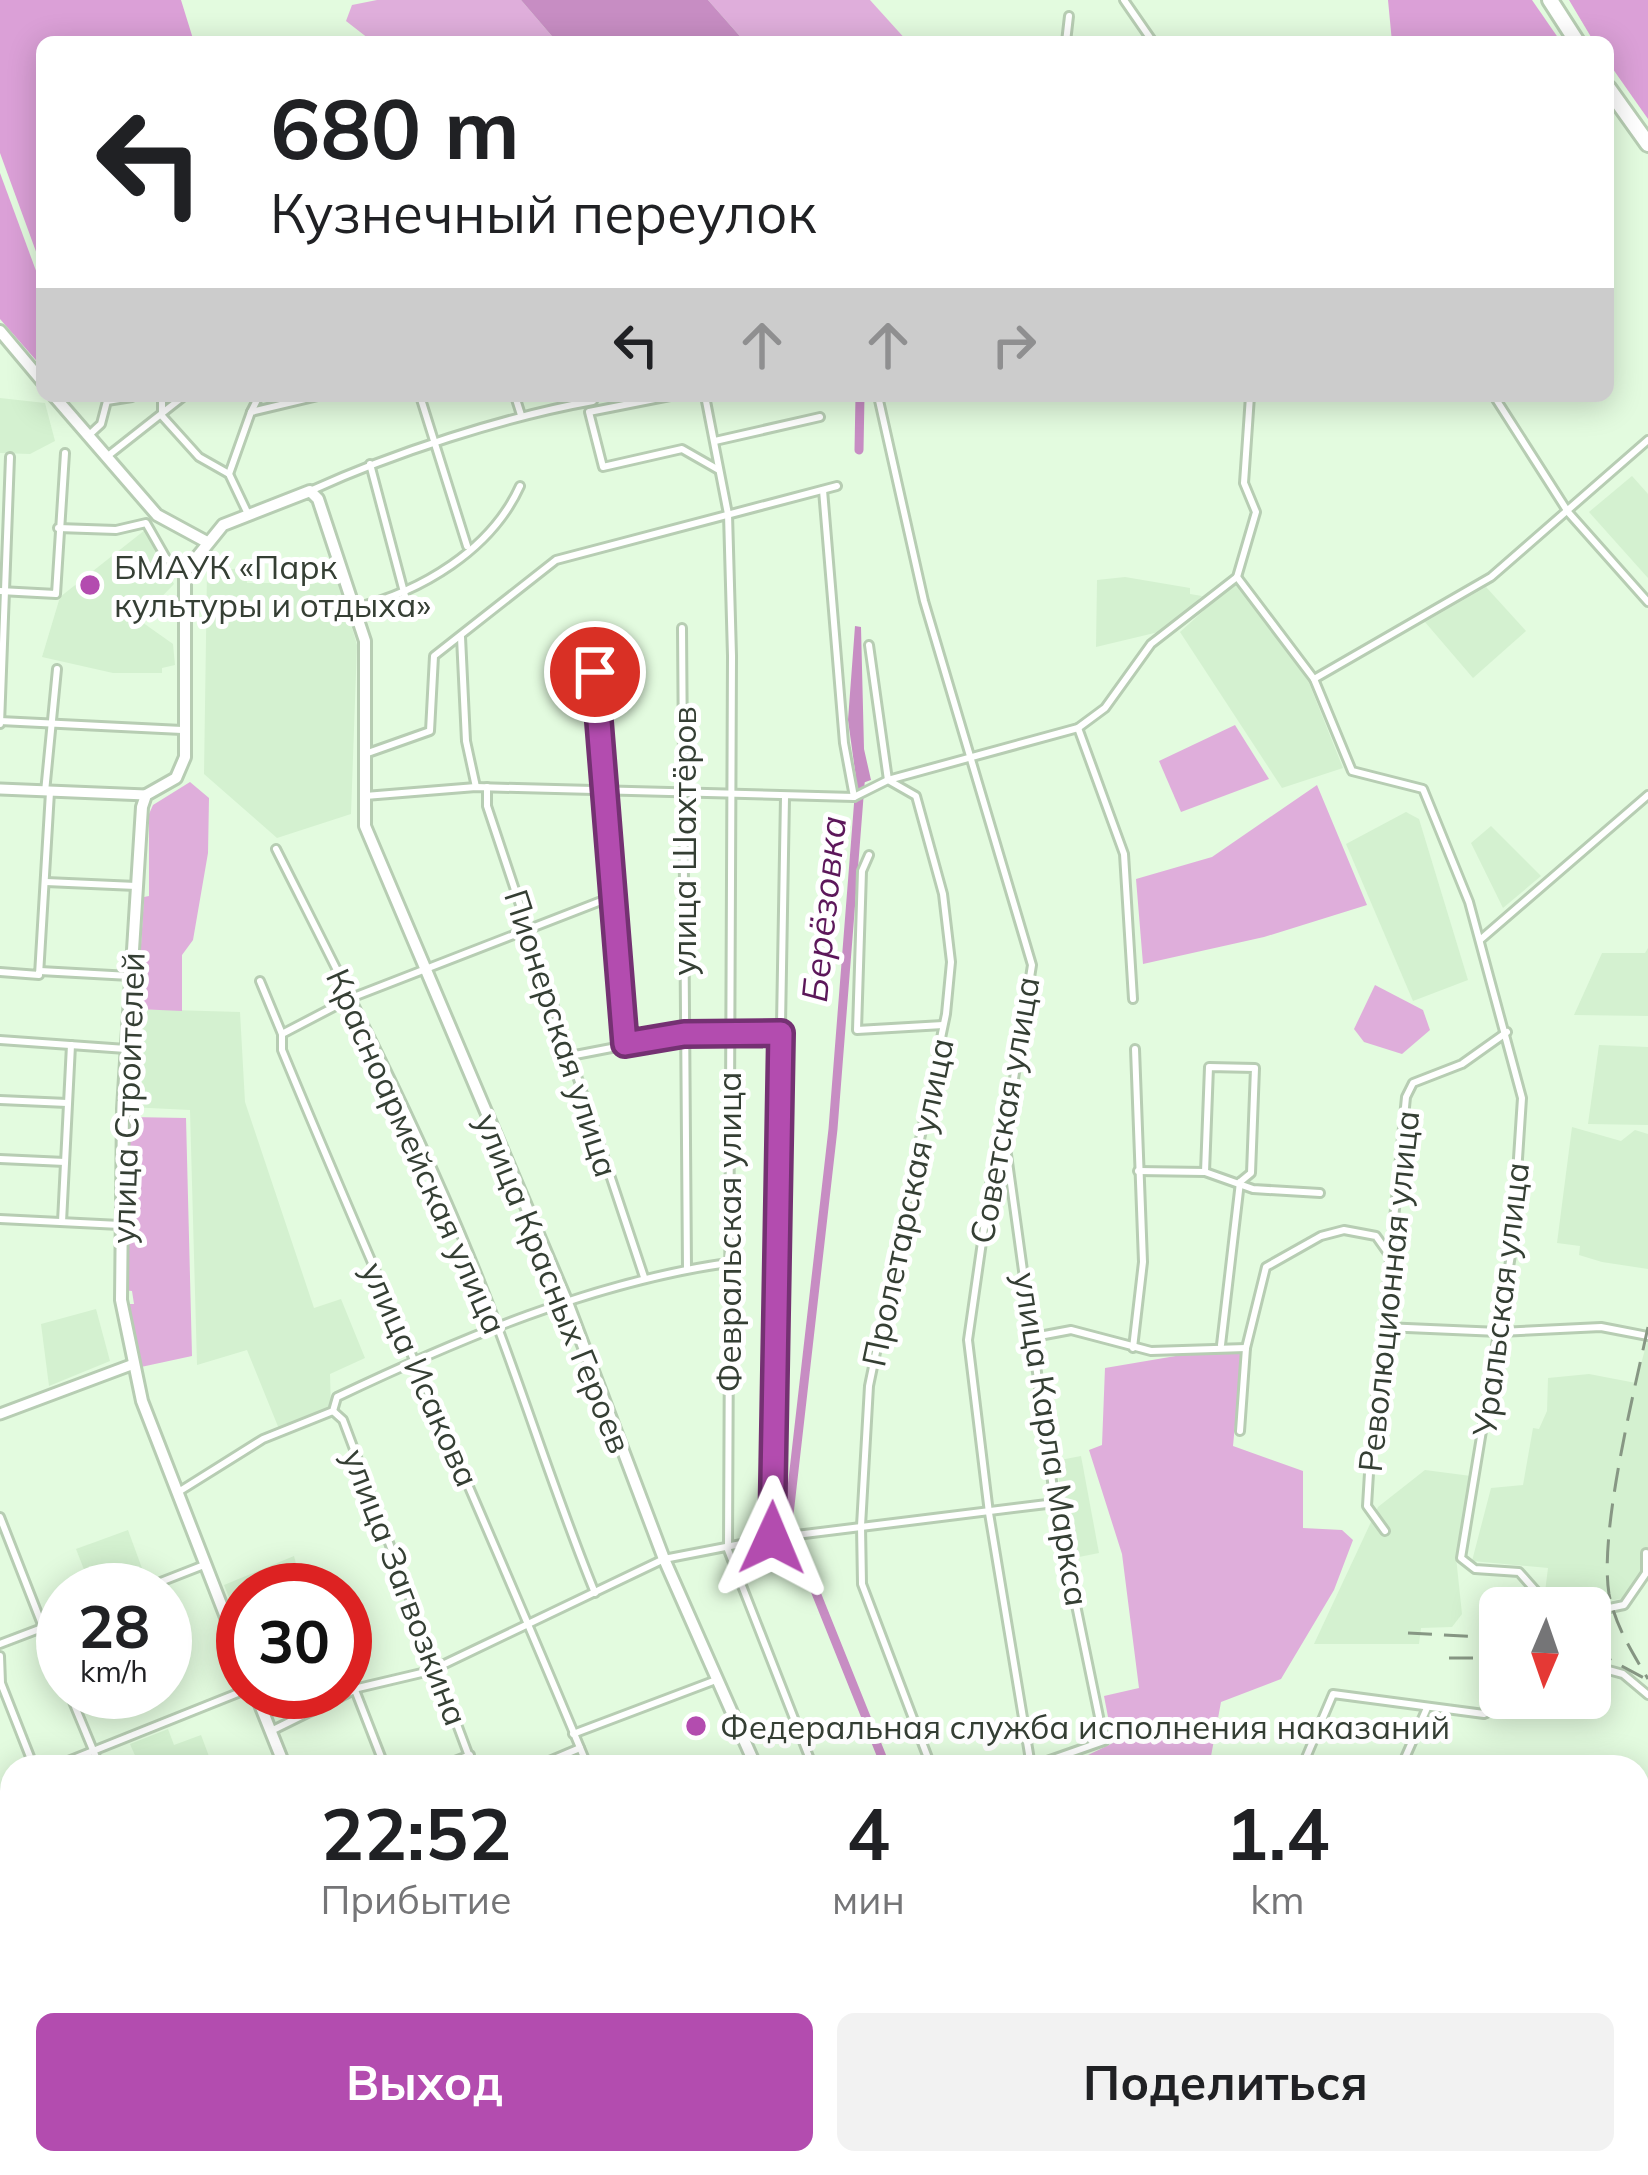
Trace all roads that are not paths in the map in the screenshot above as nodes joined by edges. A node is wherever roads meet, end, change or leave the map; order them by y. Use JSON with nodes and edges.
{"nodes":[{"id":1,"x":1124,"y":0,"type":"edge"},
{"id":2,"x":1550,"y":0,"type":"edge"},
{"id":3,"x":1069,"y":16,"type":"dead end"},
{"id":4,"x":1067,"y":36,"type":"edge"},
{"id":5,"x":1149,"y":36,"type":"edge"},
{"id":6,"x":1573,"y":36,"type":"edge"},
{"id":7,"x":1614,"y":96,"type":"edge"},
{"id":8,"x":1648,"y":144,"type":"edge"},
{"id":9,"x":0,"y":331,"type":"edge"},
{"id":10,"x":36,"y":374,"type":"edge"},
{"id":11,"x":59,"y":402,"type":"edge"},
{"id":12,"x":107,"y":402,"type":"edge"},
{"id":13,"x":162,"y":402,"type":"edge"},
{"id":14,"x":177,"y":402,"type":"edge"},
{"id":15,"x":256,"y":402,"type":"edge"},
{"id":16,"x":293,"y":402,"type":"edge"},
{"id":17,"x":422,"y":402,"type":"edge"},
{"id":18,"x":517,"y":402,"type":"edge"},
{"id":19,"x":583,"y":402,"type":"edge"},
{"id":20,"x":640,"y":402,"type":"edge"},
{"id":21,"x":707,"y":402,"type":"edge"},
{"id":22,"x":879,"y":402,"type":"edge"},
{"id":23,"x":1250,"y":402,"type":"edge"},
{"id":24,"x":1498,"y":402,"type":"edge"},
{"id":25,"x":251,"y":412,"type":"junction"},
{"id":26,"x":521,"y":415,"type":"junction"},
{"id":27,"x":162,"y":416,"type":"junction"},
{"id":28,"x":820,"y":417,"type":"dead end"},
{"id":29,"x":88,"y":436,"type":"junction"},
{"id":30,"x":1648,"y":440,"type":"edge"},
{"id":31,"x":715,"y":441,"type":"junction"},
{"id":32,"x":434,"y":447,"type":"junction"},
{"id":33,"x":64,"y":453,"type":"dead end"},
{"id":34,"x":10,"y":457,"type":"dead end"},
{"id":35,"x":106,"y":458,"type":"junction"},
{"id":36,"x":370,"y":464,"type":"junction"},
{"id":37,"x":719,"y":470,"type":"junction"},
{"id":38,"x":229,"y":474,"type":"junction"},
{"id":39,"x":520,"y":486,"type":"dead end"},
{"id":40,"x":837,"y":486,"type":"dead end"},
{"id":41,"x":824,"y":489,"type":"junction"},
{"id":42,"x":310,"y":491,"type":"junction"},
{"id":43,"x":1568,"y":512,"type":"junction"},
{"id":44,"x":248,"y":514,"type":"junction"},
{"id":45,"x":728,"y":514,"type":"junction"},
{"id":46,"x":58,"y":528,"type":"junction"},
{"id":47,"x":205,"y":541,"type":"junction"},
{"id":48,"x":467,"y":546,"type":"junction"},
{"id":49,"x":185,"y":572,"type":"junction"},
{"id":50,"x":1237,"y":577,"type":"junction"},
{"id":51,"x":2,"y":591,"type":"edge"},
{"id":52,"x":405,"y":596,"type":"junction"},
{"id":53,"x":1648,"y":602,"type":"edge"},
{"id":54,"x":354,"y":608,"type":"junction"},
{"id":55,"x":682,"y":628,"type":"dead end"},
{"id":56,"x":461,"y":637,"type":"junction"},
{"id":57,"x":869,"y":645,"type":"dead end"},
{"id":58,"x":57,"y":669,"type":"dead end"},
{"id":59,"x":563,"y":672,"type":"dead end"},
{"id":60,"x":1314,"y":679,"type":"junction"},
{"id":61,"x":0,"y":723,"type":"edge"},
{"id":62,"x":52,"y":724,"type":"junction"},
{"id":63,"x":1078,"y":728,"type":"junction"},
{"id":64,"x":186,"y":730,"type":"junction"},
{"id":65,"x":365,"y":754,"type":"junction"},
{"id":66,"x":971,"y":761,"type":"junction"},
{"id":67,"x":888,"y":780,"type":"junction"},
{"id":68,"x":476,"y":787,"type":"junction"},
{"id":69,"x":487,"y":787,"type":"junction"},
{"id":70,"x":0,"y":789,"type":"edge"},
{"id":71,"x":606,"y":789,"type":"junction"},
{"id":72,"x":682,"y":790,"type":"junction"},
{"id":73,"x":47,"y":792,"type":"junction"},
{"id":74,"x":730,"y":794,"type":"junction"},
{"id":75,"x":146,"y":795,"type":"junction"},
{"id":76,"x":365,"y":796,"type":"junction"},
{"id":77,"x":854,"y":796,"type":"junction"},
{"id":78,"x":1648,"y":796,"type":"edge"},
{"id":79,"x":785,"y":797,"type":"junction"},
{"id":80,"x":276,"y":849,"type":"dead end"},
{"id":81,"x":869,"y":854,"type":"dead end"},
{"id":82,"x":46,"y":882,"type":"junction"},
{"id":83,"x":136,"y":886,"type":"junction"},
{"id":84,"x":614,"y":896,"type":"junction"},
{"id":85,"x":527,"y":927,"type":"junction"},
{"id":86,"x":1480,"y":940,"type":"junction"},
{"id":87,"x":424,"y":969,"type":"junction"},
{"id":88,"x":0,"y":972,"type":"edge"},
{"id":89,"x":40,"y":973,"type":"junction"},
{"id":90,"x":130,"y":976,"type":"junction"},
{"id":91,"x":260,"y":981,"type":"dead end"},
{"id":92,"x":351,"y":998,"type":"junction"},
{"id":93,"x":1132,"y":999,"type":"dead end"},
{"id":94,"x":943,"y":1025,"type":"junction"},
{"id":95,"x":1507,"y":1032,"type":"junction"},
{"id":96,"x":727,"y":1033,"type":"junction"},
{"id":97,"x":781,"y":1033,"type":"junction"},
{"id":98,"x":282,"y":1034,"type":"junction"},
{"id":99,"x":684,"y":1034,"type":"junction"},
{"id":100,"x":0,"y":1040,"type":"edge"},
{"id":101,"x":625,"y":1044,"type":"junction"},
{"id":102,"x":70,"y":1045,"type":"junction"},
{"id":103,"x":126,"y":1048,"type":"junction"},
{"id":104,"x":1135,"y":1049,"type":"dead end"},
{"id":105,"x":570,"y":1056,"type":"junction"},
{"id":106,"x":0,"y":1100,"type":"edge"},
{"id":107,"x":67,"y":1103,"type":"junction"},
{"id":108,"x":1005,"y":1136,"type":"junction"},
{"id":109,"x":0,"y":1159,"type":"edge"},
{"id":110,"x":65,"y":1162,"type":"junction"},
{"id":111,"x":1138,"y":1171,"type":"junction"},
{"id":112,"x":1205,"y":1172,"type":"junction"},
{"id":113,"x":1240,"y":1182,"type":"junction"},
{"id":114,"x":1319,"y":1193,"type":"dead end"},
{"id":115,"x":0,"y":1220,"type":"edge"},
{"id":116,"x":62,"y":1222,"type":"junction"},
{"id":117,"x":121,"y":1225,"type":"junction"},
{"id":118,"x":1390,"y":1256,"type":"junction"},
{"id":119,"x":728,"y":1263,"type":"junction"},
{"id":120,"x":687,"y":1269,"type":"junction"},
{"id":121,"x":644,"y":1277,"type":"junction"},
{"id":122,"x":568,"y":1305,"type":"junction"},
{"id":123,"x":1384,"y":1327,"type":"junction"},
{"id":124,"x":498,"y":1329,"type":"junction"},
{"id":125,"x":1499,"y":1332,"type":"junction"},
{"id":126,"x":1648,"y":1336,"type":"edge"},
{"id":127,"x":1034,"y":1337,"type":"junction"},
{"id":128,"x":1221,"y":1346,"type":"junction"},
{"id":129,"x":1133,"y":1348,"type":"junction"},
{"id":130,"x":1246,"y":1348,"type":"junction"},
{"id":131,"x":417,"y":1359,"type":"junction"},
{"id":132,"x":131,"y":1365,"type":"junction"},
{"id":133,"x":332,"y":1411,"type":"junction"},
{"id":134,"x":0,"y":1414,"type":"edge"},
{"id":135,"x":1240,"y":1431,"type":"dead end"},
{"id":136,"x":175,"y":1492,"type":"junction"},
{"id":137,"x":1055,"y":1503,"type":"junction"},
{"id":138,"x":989,"y":1513,"type":"junction"},
{"id":139,"x":0,"y":1516,"type":"edge"},
{"id":140,"x":861,"y":1526,"type":"junction"},
{"id":141,"x":1384,"y":1531,"type":"dead end"},
{"id":142,"x":772,"y":1538,"type":"junction"},
{"id":143,"x":728,"y":1550,"type":"junction"},
{"id":144,"x":1646,"y":1553,"type":"edge"},
{"id":145,"x":664,"y":1559,"type":"junction"},
{"id":146,"x":204,"y":1565,"type":"junction"},
{"id":147,"x":192,"y":1570,"type":"edge"},
{"id":148,"x":1532,"y":1587,"type":"edge"},
{"id":149,"x":595,"y":1593,"type":"junction"},
{"id":150,"x":216,"y":1595,"type":"edge"},
{"id":151,"x":1611,"y":1608,"type":"edge"},
{"id":152,"x":36,"y":1614,"type":"edge"},
{"id":153,"x":527,"y":1625,"type":"junction"},
{"id":154,"x":36,"y":1630,"type":"edge"},
{"id":155,"x":0,"y":1644,"type":"edge"},
{"id":156,"x":0,"y":1656,"type":"edge"},
{"id":157,"x":437,"y":1667,"type":"junction"},
{"id":158,"x":1611,"y":1671,"type":"edge"},
{"id":159,"x":717,"y":1679,"type":"junction"},
{"id":160,"x":372,"y":1685,"type":"edge"},
{"id":161,"x":1648,"y":1694,"type":"edge"},
{"id":162,"x":216,"y":1702,"type":"edge"},
{"id":163,"x":1427,"y":1708,"type":"junction"},
{"id":164,"x":1479,"y":1713,"type":"edge"},
{"id":165,"x":80,"y":1719,"type":"edge"},
{"id":166,"x":266,"y":1719,"type":"edge"},
{"id":167,"x":296,"y":1719,"type":"edge"},
{"id":168,"x":367,"y":1719,"type":"edge"},
{"id":169,"x":271,"y":1731,"type":"junction"},
{"id":170,"x":574,"y":1733,"type":"junction"},
{"id":171,"x":580,"y":1748,"type":"junction"},
{"id":172,"x":94,"y":1751,"type":"junction"},
{"id":173,"x":29,"y":1755,"type":"edge"},
{"id":174,"x":84,"y":1755,"type":"edge"},
{"id":175,"x":96,"y":1755,"type":"edge"},
{"id":176,"x":280,"y":1755,"type":"edge"},
{"id":177,"x":381,"y":1755,"type":"edge"},
{"id":178,"x":470,"y":1755,"type":"edge"},
{"id":179,"x":563,"y":1755,"type":"edge"},
{"id":180,"x":583,"y":1755,"type":"edge"},
{"id":181,"x":751,"y":1755,"type":"edge"},
{"id":182,"x":808,"y":1755,"type":"edge"},
{"id":183,"x":927,"y":1755,"type":"edge"},
{"id":184,"x":1028,"y":1755,"type":"edge"},
{"id":185,"x":1065,"y":1755,"type":"edge"},
{"id":186,"x":1307,"y":1755,"type":"edge"},
{"id":187,"x":1405,"y":1755,"type":"edge"}],
"edges":[{"from":1,"to":5,"type":"street"},
{"from":2,"to":6,"type":"highway"},
{"from":3,"to":4,"type":"street"},
{"from":7,"to":8,"type":"highway"},
{"from":9,"to":10,"type":"main road"},
{"from":11,"to":29,"type":"main road"},
{"from":12,"to":29,"type":"street"},
{"from":13,"to":27,"type":"street"},
{"from":14,"to":27,"type":"street"},
{"from":15,"to":25,"type":"street"},
{"from":16,"to":25,"type":"street"},
{"from":17,"to":32,"type":"street"},
{"from":18,"to":26,"type":"street"},
{"from":19,"to":26,"type":"street"},
{"from":20,"to":37,"type":"street"},
{"from":21,"to":31,"type":"street","name":"Февральская улица"},
{"from":22,"to":66,"type":"street","name":"Советская улица"},
{"from":23,"to":50,"type":"street"},
{"from":24,"to":43,"type":"street"},
{"from":25,"to":38,"type":"street"},
{"from":26,"to":32,"type":"street"},
{"from":27,"to":35,"type":"street"},
{"from":27,"to":38,"type":"street"},
{"from":28,"to":31,"type":"street"},
{"from":29,"to":35,"type":"main road"},
{"from":30,"to":43,"type":"street"},
{"from":31,"to":37,"type":"street","name":"Февральская улица"},
{"from":32,"to":36,"type":"street"},
{"from":32,"to":48,"type":"street"},
{"from":33,"to":46,"type":"street"},
{"from":34,"to":51,"type":"street"},
{"from":35,"to":47,"type":"main road"},
{"from":36,"to":42,"type":"street"},
{"from":36,"to":52,"type":"street"},
{"from":37,"to":45,"type":"street","name":"Февральская улица"},
{"from":38,"to":44,"type":"street"},
{"from":39,"to":48,"type":"street"},
{"from":40,"to":41,"type":"street"},
{"from":41,"to":45,"type":"street"},
{"from":41,"to":77,"type":"street"},
{"from":42,"to":44,"type":"main road"},
{"from":42,"to":54,"type":"main road","name":"улица Красных Героев"},
{"from":43,"to":53,"type":"street"},
{"from":43,"to":60,"type":"street"},
{"from":44,"to":47,"type":"main road"},
{"from":45,"to":56,"type":"street"},
{"from":45,"to":74,"type":"street","name":"Февральская улица"},
{"from":46,"to":49,"type":"street"},
{"from":46,"to":51,"type":"street"},
{"from":47,"to":49,"type":"main road"},
{"from":48,"to":52,"type":"street"},
{"from":49,"to":64,"type":"main road"},
{"from":50,"to":60,"type":"street"},
{"from":50,"to":63,"type":"street"},
{"from":51,"to":61,"type":"street"},
{"from":52,"to":54,"type":"street"},
{"from":54,"to":65,"type":"main road","name":"улица Красных Героев"},
{"from":55,"to":72,"type":"street","name":"улица Шахтёров"},
{"from":56,"to":65,"type":"street"},
{"from":56,"to":68,"type":"street"},
{"from":57,"to":67,"type":"street"},
{"from":58,"to":62,"type":"street"},
{"from":59,"to":71,"type":"street"},
{"from":60,"to":86,"type":"street","name":"Уральская улица"},
{"from":61,"to":62,"type":"street"},
{"from":62,"to":64,"type":"street"},
{"from":62,"to":73,"type":"street"},
{"from":63,"to":66,"type":"street"},
{"from":63,"to":93,"type":"street"},
{"from":64,"to":75,"type":"main road"},
{"from":65,"to":76,"type":"main road","name":"улица Красных Героев"},
{"from":66,"to":67,"type":"street"},
{"from":66,"to":108,"type":"street","name":"Советская улица"},
{"from":67,"to":77,"type":"street"},
{"from":67,"to":94,"type":"street","name":"Пролетарская улица"},
{"from":68,"to":69,"type":"street"},
{"from":68,"to":76,"type":"street"},
{"from":69,"to":71,"type":"street"},
{"from":69,"to":85,"type":"street","name":"Пионерская улица"},
{"from":70,"to":73,"type":"street"},
{"from":71,"to":72,"type":"street"},
{"from":71,"to":84,"type":"street"},
{"from":72,"to":74,"type":"street"},
{"from":72,"to":99,"type":"street","name":"улица Шахтёров"},
{"from":73,"to":75,"type":"street"},
{"from":73,"to":82,"type":"street"},
{"from":74,"to":79,"type":"street"},
{"from":74,"to":96,"type":"street","name":"Февральская улица"},
{"from":75,"to":83,"type":"main road","name":"улица Строителей"},
{"from":76,"to":87,"type":"main road","name":"улица Красных Героев"},
{"from":77,"to":79,"type":"street"},
{"from":78,"to":86,"type":"street"},
{"from":79,"to":97,"type":"street"},
{"from":80,"to":92,"type":"street","name":"Красноармейская улица"},
{"from":81,"to":94,"type":"street"},
{"from":82,"to":83,"type":"street"},
{"from":82,"to":89,"type":"street"},
{"from":83,"to":90,"type":"main road","name":"улица Строителей"},
{"from":84,"to":85,"type":"street"},
{"from":84,"to":101,"type":"street"},
{"from":85,"to":87,"type":"street"},
{"from":85,"to":105,"type":"street","name":"Пионерская улица"},
{"from":86,"to":95,"type":"street","name":"Уральская улица"},
{"from":87,"to":92,"type":"street"},
{"from":87,"to":122,"type":"main road","name":"улица Красных Героев"},
{"from":88,"to":89,"type":"street"},
{"from":89,"to":90,"type":"street"},
{"from":90,"to":103,"type":"main road","name":"улица Строителей"},
{"from":91,"to":98,"type":"street","name":"улица Исакова"},
{"from":92,"to":98,"type":"street"},
{"from":92,"to":124,"type":"street","name":"Красноармейская улица"},
{"from":94,"to":140,"type":"street","name":"Пролетарская улица"},
{"from":95,"to":118,"type":"street","name":"Революционная улица"},
{"from":95,"to":125,"type":"street","name":"Уральская улица"},
{"from":96,"to":97,"type":"street"},
{"from":96,"to":99,"type":"street"},
{"from":96,"to":119,"type":"street","name":"Февральская улица"},
{"from":97,"to":142,"type":"street"},
{"from":98,"to":131,"type":"street","name":"улица Исакова"},
{"from":99,"to":101,"type":"street"},
{"from":99,"to":120,"type":"street","name":"улица Шахтёров"},
{"from":100,"to":102,"type":"street"},
{"from":101,"to":105,"type":"street"},
{"from":102,"to":103,"type":"street"},
{"from":102,"to":107,"type":"street"},
{"from":103,"to":117,"type":"main road","name":"улица Строителей"},
{"from":104,"to":111,"type":"street"},
{"from":105,"to":121,"type":"street","name":"Пионерская улица"},
{"from":106,"to":107,"type":"street"},
{"from":107,"to":110,"type":"street"},
{"from":108,"to":127,"type":"street","name":"улица Карла Маркса"},
{"from":108,"to":138,"type":"street","name":"Советская улица"},
{"from":109,"to":110,"type":"street"},
{"from":110,"to":116,"type":"street"},
{"from":111,"to":112,"type":"street"},
{"from":111,"to":129,"type":"street"},
{"from":112,"to":113,"type":"street"},
{"from":112,"to":113,"type":"street"},
{"from":113,"to":114,"type":"street"},
{"from":113,"to":128,"type":"street"},
{"from":115,"to":116,"type":"street"},
{"from":116,"to":117,"type":"street"},
{"from":117,"to":132,"type":"main road","name":"улица Строителей"},
{"from":118,"to":123,"type":"street","name":"Революционная улица"},
{"from":118,"to":130,"type":"street"},
{"from":119,"to":120,"type":"street"},
{"from":119,"to":143,"type":"street","name":"Февральская улица"},
{"from":120,"to":121,"type":"street"},
{"from":121,"to":122,"type":"street"},
{"from":122,"to":124,"type":"street"},
{"from":122,"to":145,"type":"main road","name":"улица Красных Героев"},
{"from":123,"to":125,"type":"street"},
{"from":123,"to":141,"type":"street","name":"Революционная улица"},
{"from":124,"to":131,"type":"street"},
{"from":124,"to":149,"type":"street","name":"Красноармейская улица"},
{"from":125,"to":126,"type":"street"},
{"from":125,"to":148,"type":"street","name":"Уральская улица"},
{"from":127,"to":129,"type":"street"},
{"from":127,"to":137,"type":"street","name":"улица Карла Маркса"},
{"from":128,"to":129,"type":"street"},
{"from":128,"to":130,"type":"street"},
{"from":130,"to":135,"type":"street"},
{"from":131,"to":133,"type":"street"},
{"from":131,"to":153,"type":"street","name":"улица Исакова"},
{"from":132,"to":134,"type":"street"},
{"from":132,"to":136,"type":"main road","name":"улица Строителей"},
{"from":133,"to":136,"type":"street"},
{"from":133,"to":157,"type":"street","name":"улица Загвозкина"},
{"from":136,"to":146,"type":"main road","name":"улица Строителей"},
{"from":137,"to":138,"type":"street"},
{"from":137,"to":185,"type":"street","name":"улица Карла Маркса"},
{"from":138,"to":140,"type":"street"},
{"from":138,"to":184,"type":"street","name":"Советская улица"},
{"from":139,"to":152,"type":"street"},
{"from":140,"to":142,"type":"street"},
{"from":140,"to":183,"type":"street","name":"Пролетарская улица"},
{"from":142,"to":143,"type":"street"},
{"from":143,"to":145,"type":"street"},
{"from":143,"to":182,"type":"street","name":"Февральская улица"},
{"from":144,"to":151,"type":"street"},
{"from":145,"to":149,"type":"street"},
{"from":145,"to":159,"type":"main road","name":"улица Красных Героев"},
{"from":146,"to":147,"type":"street"},
{"from":146,"to":150,"type":"main road","name":"улица Строителей"},
{"from":149,"to":153,"type":"street"},
{"from":153,"to":157,"type":"street"},
{"from":153,"to":170,"type":"street","name":"улица Исакова"},
{"from":154,"to":155,"type":"street"},
{"from":156,"to":173,"type":"street"},
{"from":157,"to":160,"type":"street"},
{"from":157,"to":178,"type":"street","name":"улица Загвозкина"},
{"from":158,"to":161,"type":"street"},
{"from":159,"to":170,"type":"street"},
{"from":159,"to":181,"type":"main road","name":"улица Красных Героев"},
{"from":162,"to":172,"type":"street"},
{"from":163,"to":164,"type":"street"},
{"from":163,"to":186,"type":"street"},
{"from":163,"to":187,"type":"street"},
{"from":165,"to":172,"type":"street"},
{"from":166,"to":169,"type":"main road"},
{"from":167,"to":169,"type":"street"},
{"from":168,"to":177,"type":"street"},
{"from":169,"to":176,"type":"main road"},
{"from":170,"to":171,"type":"street","name":"улица Исакова"},
{"from":171,"to":179,"type":"street"},
{"from":171,"to":180,"type":"street","name":"улица Исакова"},
{"from":172,"to":174,"type":"street"},
{"from":172,"to":175,"type":"street"}]}
